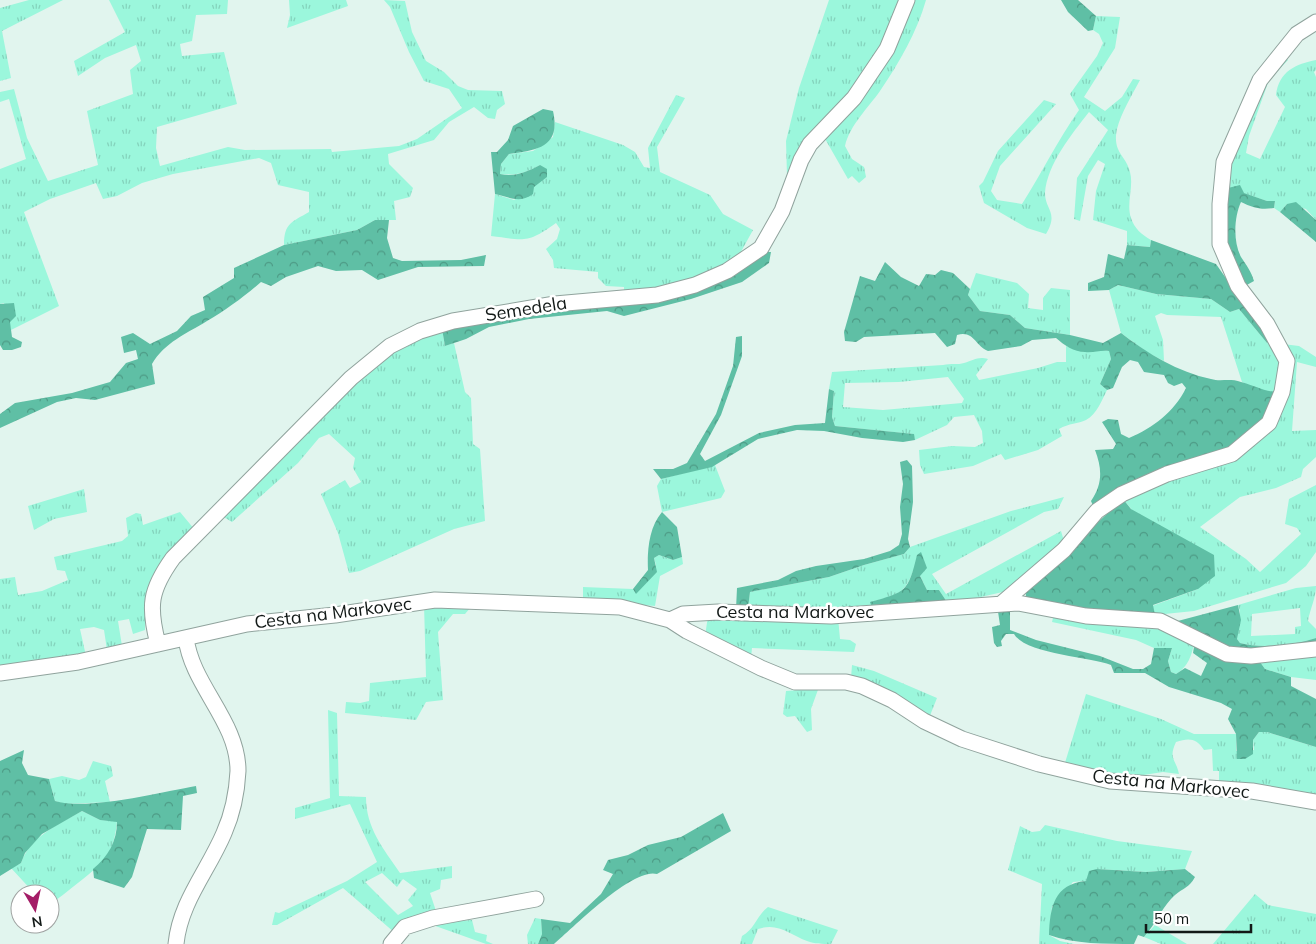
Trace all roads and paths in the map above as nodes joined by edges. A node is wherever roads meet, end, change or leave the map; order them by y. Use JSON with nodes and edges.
{"nodes":[{"id":1,"x":907,"y":0,"type":"edge"},
{"id":2,"x":1316,"y":22,"type":"edge"},
{"id":3,"x":1001,"y":604,"type":"junction"},
{"id":4,"x":670,"y":620,"type":"junction"},
{"id":5,"x":186,"y":638,"type":"junction"},
{"id":6,"x":158,"y":644,"type":"junction"},
{"id":7,"x":1316,"y":649,"type":"edge"},
{"id":8,"x":0,"y":673,"type":"edge"},
{"id":9,"x":1316,"y":802,"type":"edge"},
{"id":10,"x":536,"y":899,"type":"dead end"},
{"id":11,"x":176,"y":944,"type":"edge"},
{"id":12,"x":391,"y":944,"type":"edge"}],
"edges":[{"from":1,"to":6,"type":"street","name":"Semedela"},
{"from":2,"to":3,"type":"street"},
{"from":3,"to":4,"type":"street","name":"Cesta na Markovec"},
{"from":3,"to":7,"type":"street","name":"Cesta na Markovec"},
{"from":4,"to":5,"type":"street","name":"Cesta na Markovec"},
{"from":4,"to":9,"type":"street","name":"Cesta na Markovec"},
{"from":5,"to":6,"type":"street","name":"Cesta na Markovec"},
{"from":5,"to":11,"type":"street"},
{"from":6,"to":8,"type":"street","name":"Cesta na Markovec"},
{"from":10,"to":12,"type":"street"}]}
